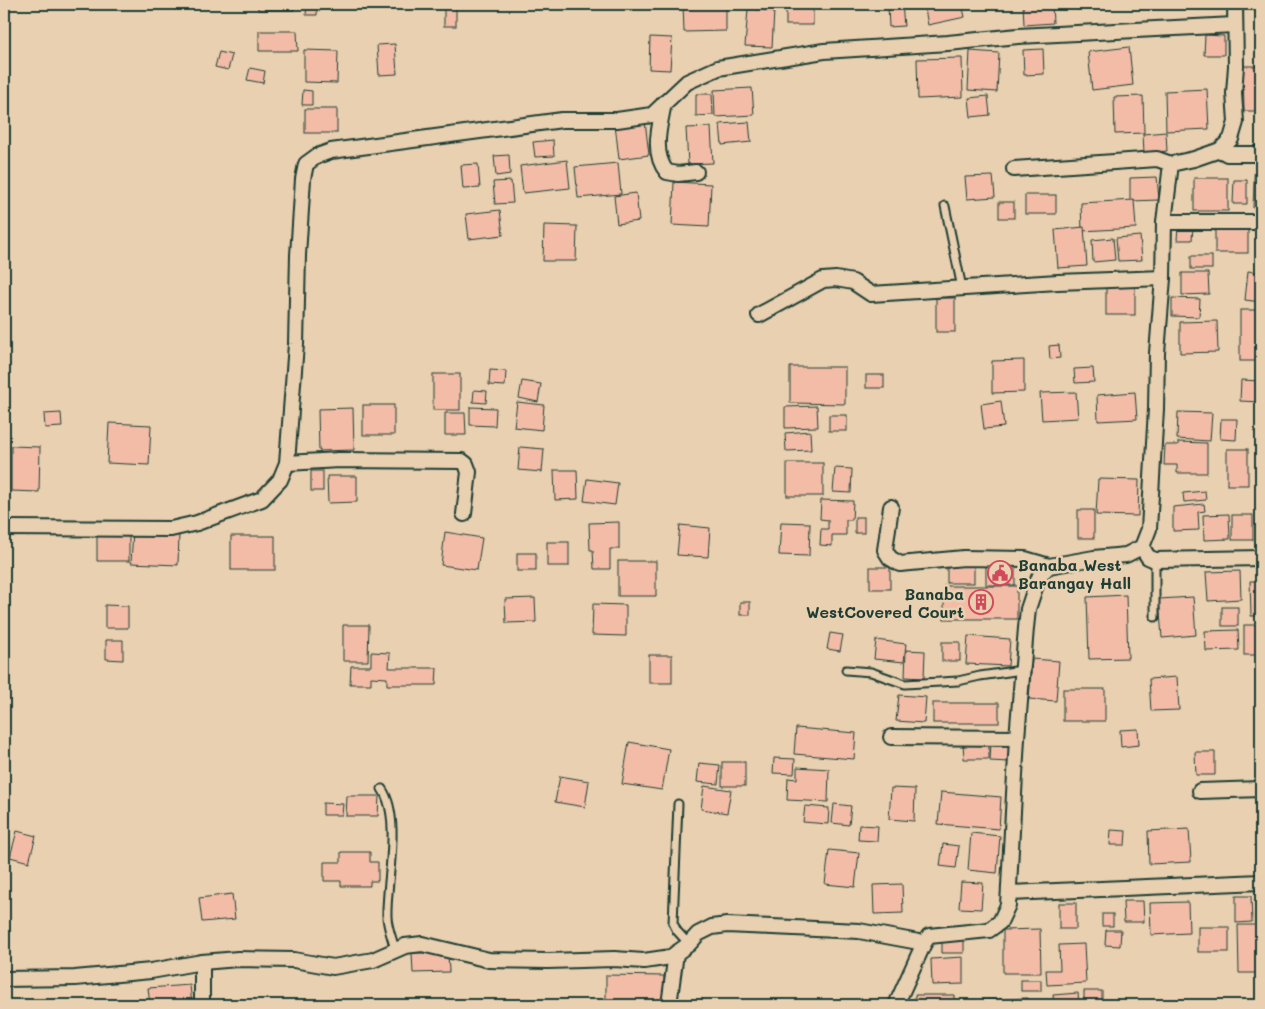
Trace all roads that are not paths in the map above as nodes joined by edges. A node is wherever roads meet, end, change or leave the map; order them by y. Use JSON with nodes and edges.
{"nodes":[{"id":1,"x":1234,"y":4,"type":"edge"},
{"id":2,"x":1234,"y":26,"type":"junction"},
{"id":3,"x":664,"y":103,"type":"junction"},
{"id":4,"x":1220,"y":150,"type":"junction"},
{"id":5,"x":1261,"y":154,"type":"edge"},
{"id":6,"x":1171,"y":164,"type":"junction"},
{"id":7,"x":1014,"y":169,"type":"dead end"},
{"id":8,"x":696,"y":172,"type":"dead end"},
{"id":9,"x":945,"y":206,"type":"dead end"},
{"id":10,"x":1164,"y":222,"type":"junction"},
{"id":11,"x":1261,"y":222,"type":"edge"},
{"id":12,"x":1163,"y":278,"type":"junction"},
{"id":13,"x":962,"y":288,"type":"junction"},
{"id":14,"x":759,"y":316,"type":"dead end"},
{"id":15,"x":287,"y":463,"type":"junction"},
{"id":16,"x":891,"y":507,"type":"dead end"},
{"id":17,"x":464,"y":514,"type":"dead end"},
{"id":18,"x":4,"y":528,"type":"edge"},
{"id":19,"x":1142,"y":547,"type":"junction"},
{"id":20,"x":1261,"y":558,"type":"edge"},
{"id":21,"x":1154,"y":560,"type":"junction"},
{"id":22,"x":1048,"y":566,"type":"junction"},
{"id":23,"x":1155,"y":617,"type":"dead end"},
{"id":24,"x":846,"y":670,"type":"dead end"},
{"id":25,"x":1022,"y":670,"type":"junction"},
{"id":26,"x":891,"y":737,"type":"dead end"},
{"id":27,"x":1017,"y":738,"type":"junction"},
{"id":28,"x":382,"y":789,"type":"dead end"},
{"id":29,"x":1261,"y":789,"type":"edge"},
{"id":30,"x":1200,"y":791,"type":"dead end"},
{"id":31,"x":678,"y":804,"type":"dead end"},
{"id":32,"x":1261,"y":882,"type":"edge"},
{"id":33,"x":1009,"y":893,"type":"junction"},
{"id":34,"x":924,"y":943,"type":"junction"},
{"id":35,"x":689,"y":944,"type":"junction"},
{"id":36,"x":395,"y":950,"type":"junction"},
{"id":37,"x":676,"y":953,"type":"junction"},
{"id":38,"x":202,"y":962,"type":"junction"},
{"id":39,"x":4,"y":980,"type":"edge"},
{"id":40,"x":202,"y":1005,"type":"edge"},
{"id":41,"x":669,"y":1005,"type":"edge"},
{"id":42,"x":896,"y":1005,"type":"edge"}],
"edges":[{"from":1,"to":2,"type":"street"},
{"from":2,"to":3,"type":"street"},
{"from":2,"to":4,"type":"street"},
{"from":3,"to":8,"type":"street"},
{"from":3,"to":15,"type":"street"},
{"from":4,"to":5,"type":"street"},
{"from":4,"to":6,"type":"street"},
{"from":6,"to":7,"type":"street"},
{"from":6,"to":10,"type":"street"},
{"from":9,"to":13,"type":"lane"},
{"from":10,"to":11,"type":"street"},
{"from":10,"to":12,"type":"street"},
{"from":12,"to":13,"type":"street"},
{"from":12,"to":19,"type":"street"},
{"from":13,"to":14,"type":"street"},
{"from":15,"to":17,"type":"street"},
{"from":15,"to":18,"type":"street"},
{"from":16,"to":22,"type":"street"},
{"from":19,"to":21,"type":"street"},
{"from":19,"to":22,"type":"street"},
{"from":20,"to":21,"type":"street"},
{"from":21,"to":23,"type":"lane"},
{"from":22,"to":25,"type":"street"},
{"from":24,"to":25,"type":"lane"},
{"from":25,"to":27,"type":"street"},
{"from":26,"to":27,"type":"street"},
{"from":27,"to":33,"type":"street"},
{"from":28,"to":36,"type":"lane"},
{"from":29,"to":30,"type":"street"},
{"from":31,"to":35,"type":"lane"},
{"from":32,"to":33,"type":"street"},
{"from":33,"to":34,"type":"street"},
{"from":34,"to":35,"type":"street"},
{"from":34,"to":42,"type":"street"},
{"from":35,"to":37,"type":"street"},
{"from":36,"to":37,"type":"street"},
{"from":36,"to":38,"type":"street"},
{"from":37,"to":41,"type":"street"},
{"from":38,"to":39,"type":"street"},
{"from":38,"to":40,"type":"street"}]}
